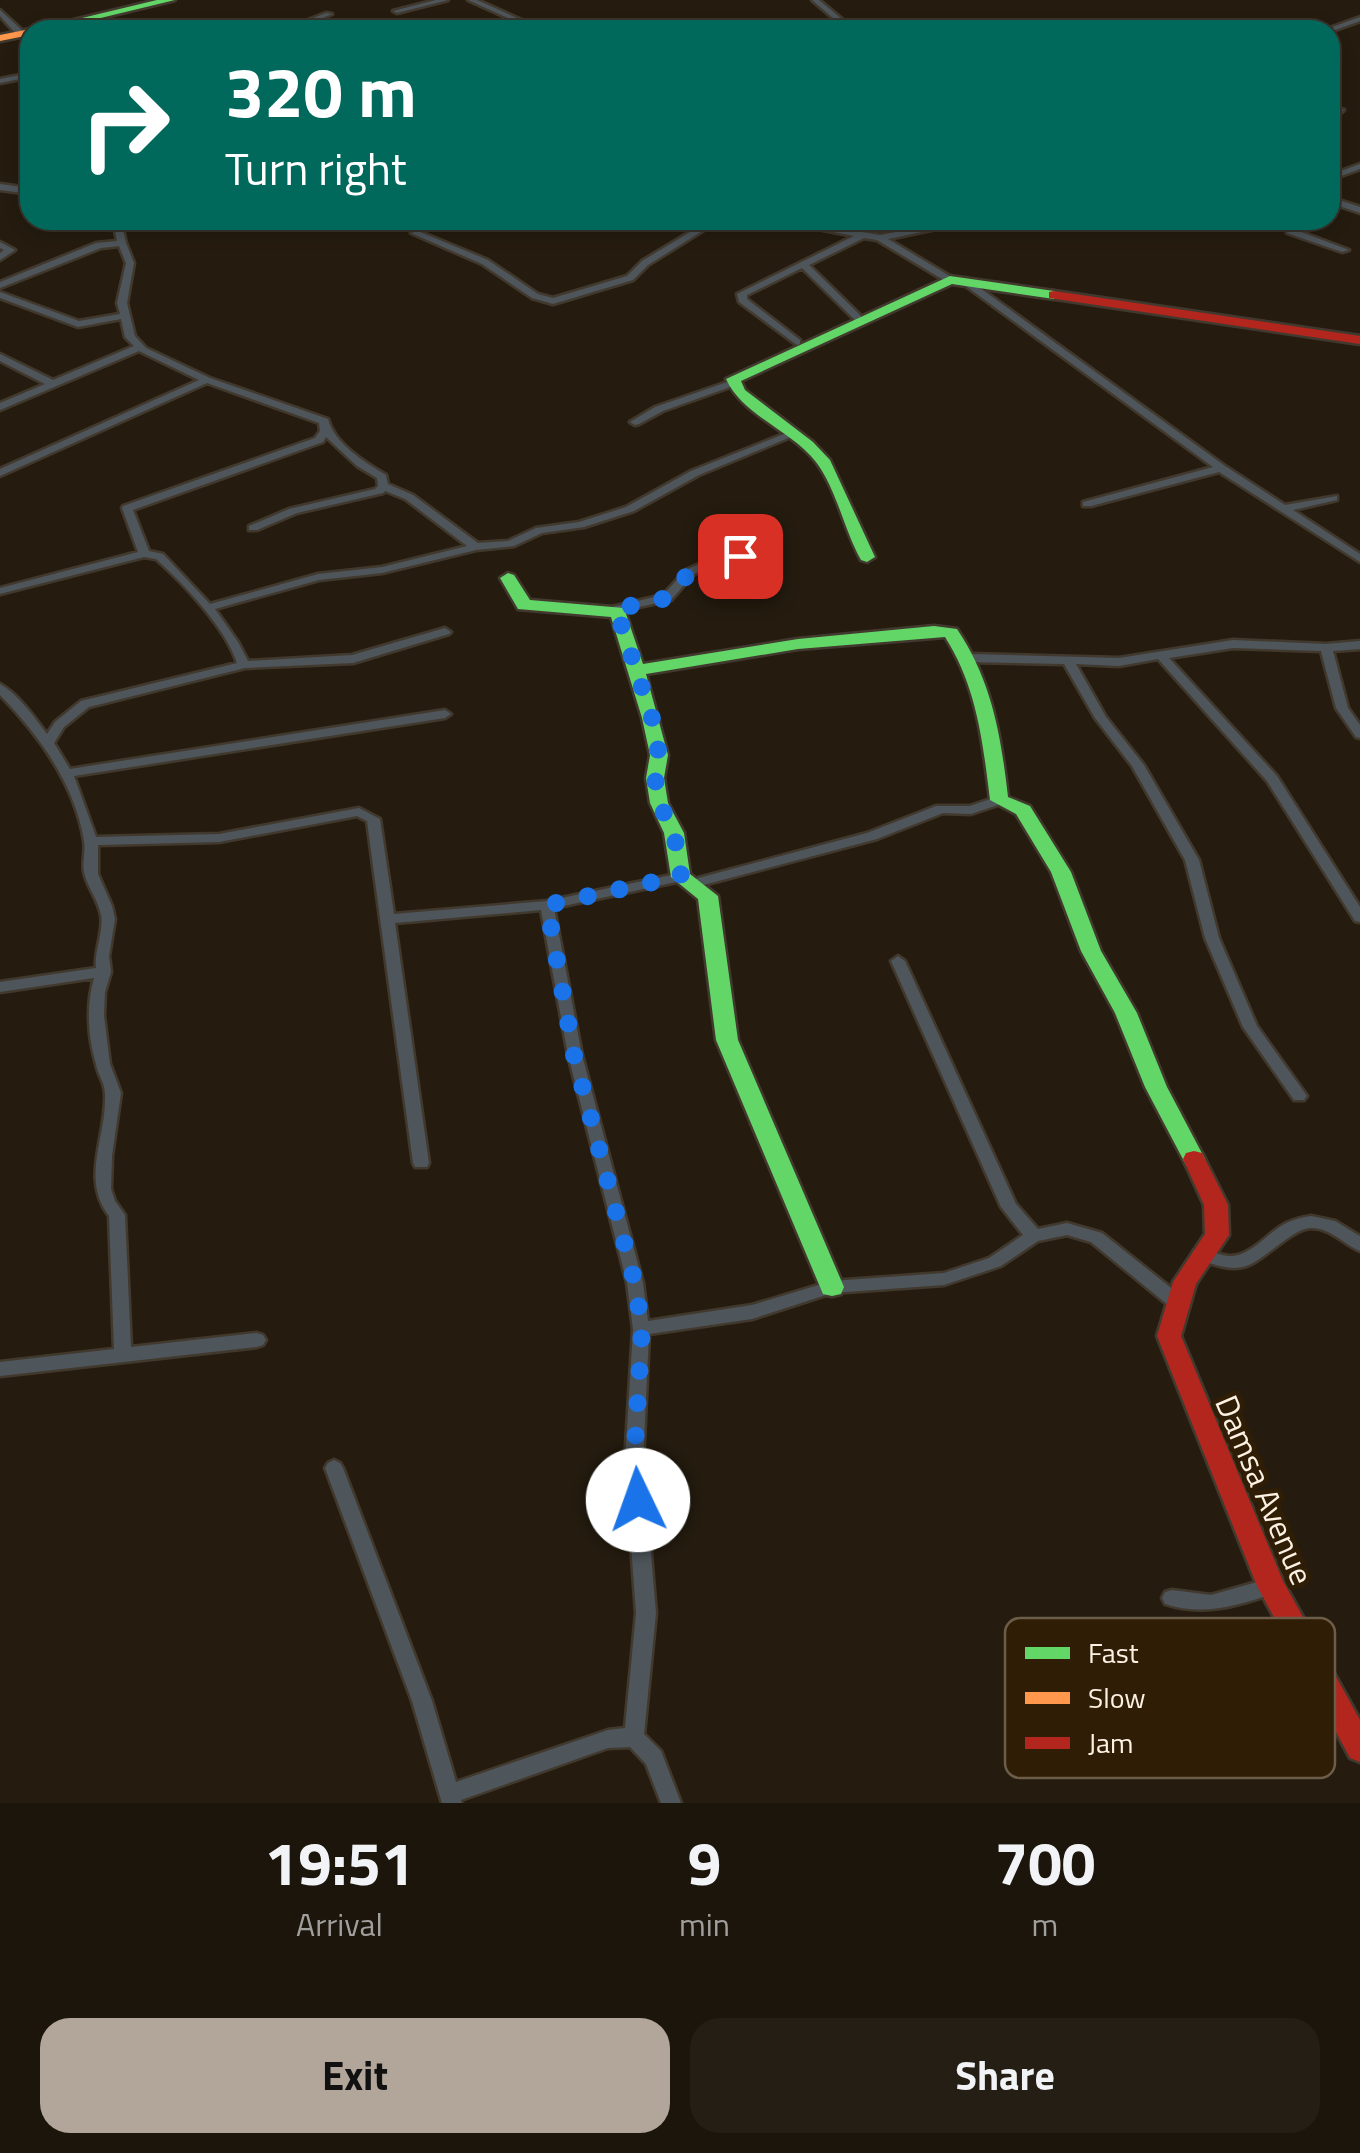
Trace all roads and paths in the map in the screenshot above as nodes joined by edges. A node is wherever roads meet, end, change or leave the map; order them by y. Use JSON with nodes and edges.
{"nodes":[{"id":1,"x":170,"y":0,"type":"edge"},
{"id":2,"x":445,"y":0,"type":"edge"},
{"id":3,"x":471,"y":0,"type":"edge"},
{"id":4,"x":815,"y":0,"type":"edge"},
{"id":5,"x":396,"y":11,"type":"dead end"},
{"id":6,"x":0,"y":12,"type":"edge"},
{"id":7,"x":328,"y":14,"type":"dead end"},
{"id":8,"x":1360,"y":19,"type":"edge"},
{"id":9,"x":85,"y":20,"type":"edge"},
{"id":10,"x":312,"y":20,"type":"edge"},
{"id":11,"x":516,"y":20,"type":"edge"},
{"id":12,"x":839,"y":20,"type":"edge"},
{"id":13,"x":1342,"y":26,"type":"joint"},
{"id":14,"x":1360,"y":31,"type":"edge"},
{"id":15,"x":20,"y":34,"type":"edge"},
{"id":16,"x":1341,"y":204,"type":"edge"},
{"id":17,"x":1360,"y":210,"type":"edge"},
{"id":18,"x":117,"y":230,"type":"edge"},
{"id":19,"x":700,"y":230,"type":"edge"},
{"id":20,"x":832,"y":230,"type":"edge"},
{"id":21,"x":922,"y":230,"type":"edge"},
{"id":22,"x":1290,"y":230,"type":"edge"},
{"id":23,"x":415,"y":233,"type":"dead end"},
{"id":24,"x":862,"y":236,"type":"junction"},
{"id":25,"x":880,"y":238,"type":"junction"},
{"id":26,"x":118,"y":241,"type":"junction"},
{"id":27,"x":0,"y":245,"type":"edge"},
{"id":28,"x":1345,"y":250,"type":"dead end"},
{"id":29,"x":0,"y":257,"type":"edge"},
{"id":30,"x":804,"y":265,"type":"junction"},
{"id":31,"x":958,"y":281,"type":"junction"},
{"id":32,"x":1,"y":286,"type":"edge"},
{"id":33,"x":124,"y":316,"type":"junction"},
{"id":34,"x":858,"y":318,"type":"junction"},
{"id":35,"x":1360,"y":340,"type":"edge"},
{"id":36,"x":803,"y":345,"type":"junction"},
{"id":37,"x":140,"y":347,"type":"junction"},
{"id":38,"x":0,"y":357,"type":"edge"},
{"id":39,"x":207,"y":380,"type":"junction"},
{"id":40,"x":733,"y":383,"type":"junction"},
{"id":41,"x":54,"y":384,"type":"junction"},
{"id":42,"x":0,"y":408,"type":"edge"},
{"id":43,"x":635,"y":422,"type":"dead end"},
{"id":44,"x":325,"y":431,"type":"junction"},
{"id":45,"x":793,"y":434,"type":"junction"},
{"id":46,"x":1221,"y":468,"type":"junction"},
{"id":47,"x":0,"y":474,"type":"edge"},
{"id":48,"x":384,"y":486,"type":"junction"},
{"id":49,"x":1333,"y":498,"type":"dead end"},
{"id":50,"x":1088,"y":504,"type":"dead end"},
{"id":51,"x":1284,"y":509,"type":"junction"},
{"id":52,"x":253,"y":528,"type":"dead end"},
{"id":53,"x":476,"y":547,"type":"junction"},
{"id":54,"x":767,"y":550,"type":"dead end"},
{"id":55,"x":144,"y":554,"type":"junction"},
{"id":56,"x":1357,"y":554,"type":"edge"},
{"id":57,"x":867,"y":557,"type":"dead end"},
{"id":58,"x":508,"y":578,"type":"dead end"},
{"id":59,"x":0,"y":590,"type":"edge"},
{"id":60,"x":207,"y":608,"type":"junction"},
{"id":61,"x":616,"y":609,"type":"junction"},
{"id":62,"x":445,"y":632,"type":"dead end"},
{"id":63,"x":1360,"y":645,"type":"edge"},
{"id":64,"x":1326,"y":648,"type":"junction"},
{"id":65,"x":1161,"y":656,"type":"junction"},
{"id":66,"x":969,"y":658,"type":"junction"},
{"id":67,"x":1067,"y":659,"type":"junction"},
{"id":68,"x":243,"y":665,"type":"junction"},
{"id":69,"x":637,"y":670,"type":"junction"},
{"id":70,"x":0,"y":688,"type":"edge"},
{"id":71,"x":17,"y":706,"type":"junction"},
{"id":72,"x":2,"y":714,"type":"edge"},
{"id":73,"x":445,"y":714,"type":"dead end"},
{"id":74,"x":59,"y":725,"type":"junction"},
{"id":75,"x":39,"y":728,"type":"junction"},
{"id":76,"x":1360,"y":734,"type":"edge"},
{"id":77,"x":50,"y":740,"type":"junction"},
{"id":78,"x":67,"y":772,"type":"junction"},
{"id":79,"x":999,"y":800,"type":"junction"},
{"id":80,"x":92,"y":841,"type":"junction"},
{"id":81,"x":686,"y":881,"type":"junction"},
{"id":82,"x":547,"y":905,"type":"junction"},
{"id":83,"x":1360,"y":918,"type":"edge"},
{"id":84,"x":388,"y":920,"type":"junction"},
{"id":85,"x":898,"y":961,"type":"dead end"},
{"id":86,"x":104,"y":972,"type":"junction"},
{"id":87,"x":0,"y":988,"type":"edge"},
{"id":88,"x":1300,"y":1096,"type":"dead end"},
{"id":89,"x":421,"y":1163,"type":"dead end"},
{"id":90,"x":1034,"y":1236,"type":"junction"},
{"id":91,"x":1360,"y":1245,"type":"edge"},
{"id":92,"x":1200,"y":1254,"type":"junction"},
{"id":93,"x":832,"y":1287,"type":"junction"},
{"id":94,"x":1174,"y":1300,"type":"junction"},
{"id":95,"x":642,"y":1329,"type":"junction"},
{"id":96,"x":257,"y":1340,"type":"dead end"},
{"id":97,"x":123,"y":1355,"type":"junction"},
{"id":98,"x":0,"y":1370,"type":"edge"},
{"id":99,"x":334,"y":1468,"type":"dead end"},
{"id":100,"x":1272,"y":1586,"type":"junction"},
{"id":101,"x":1172,"y":1598,"type":"dead end"},
{"id":102,"x":1289,"y":1618,"type":"edge"},
{"id":103,"x":1335,"y":1702,"type":"edge"},
{"id":104,"x":634,"y":1737,"type":"junction"},
{"id":105,"x":1360,"y":1748,"type":"edge"},
{"id":106,"x":451,"y":1798,"type":"edge"},
{"id":107,"x":671,"y":1803,"type":"edge"}],
"edges":[{"from":1,"to":9,"type":"main road"},
{"from":2,"to":5,"type":"street"},
{"from":3,"to":11,"type":"street"},
{"from":4,"to":12,"type":"street"},
{"from":6,"to":15,"type":"street"},
{"from":7,"to":10,"type":"street"},
{"from":8,"to":13,"type":"street"},
{"from":13,"to":14,"type":"street"},
{"from":16,"to":17,"type":"street"},
{"from":18,"to":26,"type":"street"},
{"from":19,"to":23,"type":"street"},
{"from":20,"to":24,"type":"street"},
{"from":21,"to":25,"type":"street"},
{"from":22,"to":28,"type":"street"},
{"from":24,"to":25,"type":"street"},
{"from":24,"to":30,"type":"street"},
{"from":25,"to":31,"type":"street"},
{"from":26,"to":32,"type":"street"},
{"from":26,"to":33,"type":"street"},
{"from":27,"to":29,"type":"street"},
{"from":30,"to":34,"type":"street"},
{"from":30,"to":36,"type":"street"},
{"from":31,"to":34,"type":"main road"},
{"from":31,"to":35,"type":"main road"},
{"from":31,"to":46,"type":"street"},
{"from":32,"to":33,"type":"street"},
{"from":33,"to":37,"type":"street"},
{"from":34,"to":36,"type":"main road"},
{"from":36,"to":40,"type":"main road"},
{"from":37,"to":39,"type":"street"},
{"from":37,"to":41,"type":"street"},
{"from":38,"to":41,"type":"street"},
{"from":39,"to":44,"type":"street"},
{"from":39,"to":47,"type":"street"},
{"from":40,"to":43,"type":"street"},
{"from":40,"to":45,"type":"main road"},
{"from":41,"to":42,"type":"street"},
{"from":44,"to":48,"type":"street"},
{"from":44,"to":55,"type":"street"},
{"from":45,"to":53,"type":"street"},
{"from":45,"to":57,"type":"main road"},
{"from":46,"to":50,"type":"street"},
{"from":46,"to":51,"type":"street"},
{"from":48,"to":52,"type":"street"},
{"from":48,"to":53,"type":"street"},
{"from":49,"to":51,"type":"street"},
{"from":51,"to":56,"type":"street"},
{"from":53,"to":60,"type":"street"},
{"from":54,"to":61,"type":"street"},
{"from":55,"to":59,"type":"street"},
{"from":55,"to":60,"type":"street"},
{"from":58,"to":61,"type":"main road"},
{"from":60,"to":68,"type":"street"},
{"from":61,"to":69,"type":"main road"},
{"from":62,"to":68,"type":"street"},
{"from":63,"to":64,"type":"street"},
{"from":64,"to":65,"type":"street"},
{"from":64,"to":76,"type":"street"},
{"from":65,"to":67,"type":"street"},
{"from":65,"to":83,"type":"street"},
{"from":66,"to":67,"type":"street"},
{"from":66,"to":69,"type":"main road"},
{"from":66,"to":79,"type":"main road"},
{"from":67,"to":88,"type":"street"},
{"from":68,"to":74,"type":"street"},
{"from":69,"to":81,"type":"main road"},
{"from":70,"to":71,"type":"street"},
{"from":71,"to":72,"type":"street"},
{"from":71,"to":75,"type":"street"},
{"from":73,"to":78,"type":"street"},
{"from":74,"to":75,"type":"street"},
{"from":74,"to":77,"type":"street"},
{"from":75,"to":77,"type":"street"},
{"from":77,"to":78,"type":"street"},
{"from":78,"to":80,"type":"street"},
{"from":79,"to":81,"type":"street"},
{"from":79,"to":92,"type":"main road"},
{"from":80,"to":84,"type":"street"},
{"from":80,"to":86,"type":"street"},
{"from":81,"to":82,"type":"street"},
{"from":81,"to":93,"type":"main road"},
{"from":82,"to":84,"type":"street"},
{"from":82,"to":95,"type":"street"},
{"from":84,"to":89,"type":"street"},
{"from":85,"to":90,"type":"street"},
{"from":86,"to":87,"type":"street"},
{"from":86,"to":97,"type":"street"},
{"from":90,"to":93,"type":"street"},
{"from":90,"to":94,"type":"street"},
{"from":91,"to":92,"type":"street"},
{"from":92,"to":94,"type":"main road"},
{"from":93,"to":95,"type":"street"},
{"from":94,"to":100,"type":"main road","name":"Damsa Avenue"},
{"from":95,"to":104,"type":"street"},
{"from":96,"to":97,"type":"street"},
{"from":97,"to":98,"type":"street"},
{"from":99,"to":106,"type":"street"},
{"from":100,"to":101,"type":"street"},
{"from":100,"to":102,"type":"main road","name":"Damsa Avenue"},
{"from":103,"to":105,"type":"main road","name":"Damsa Avenue"},
{"from":104,"to":106,"type":"street"},
{"from":104,"to":107,"type":"street"}]}
